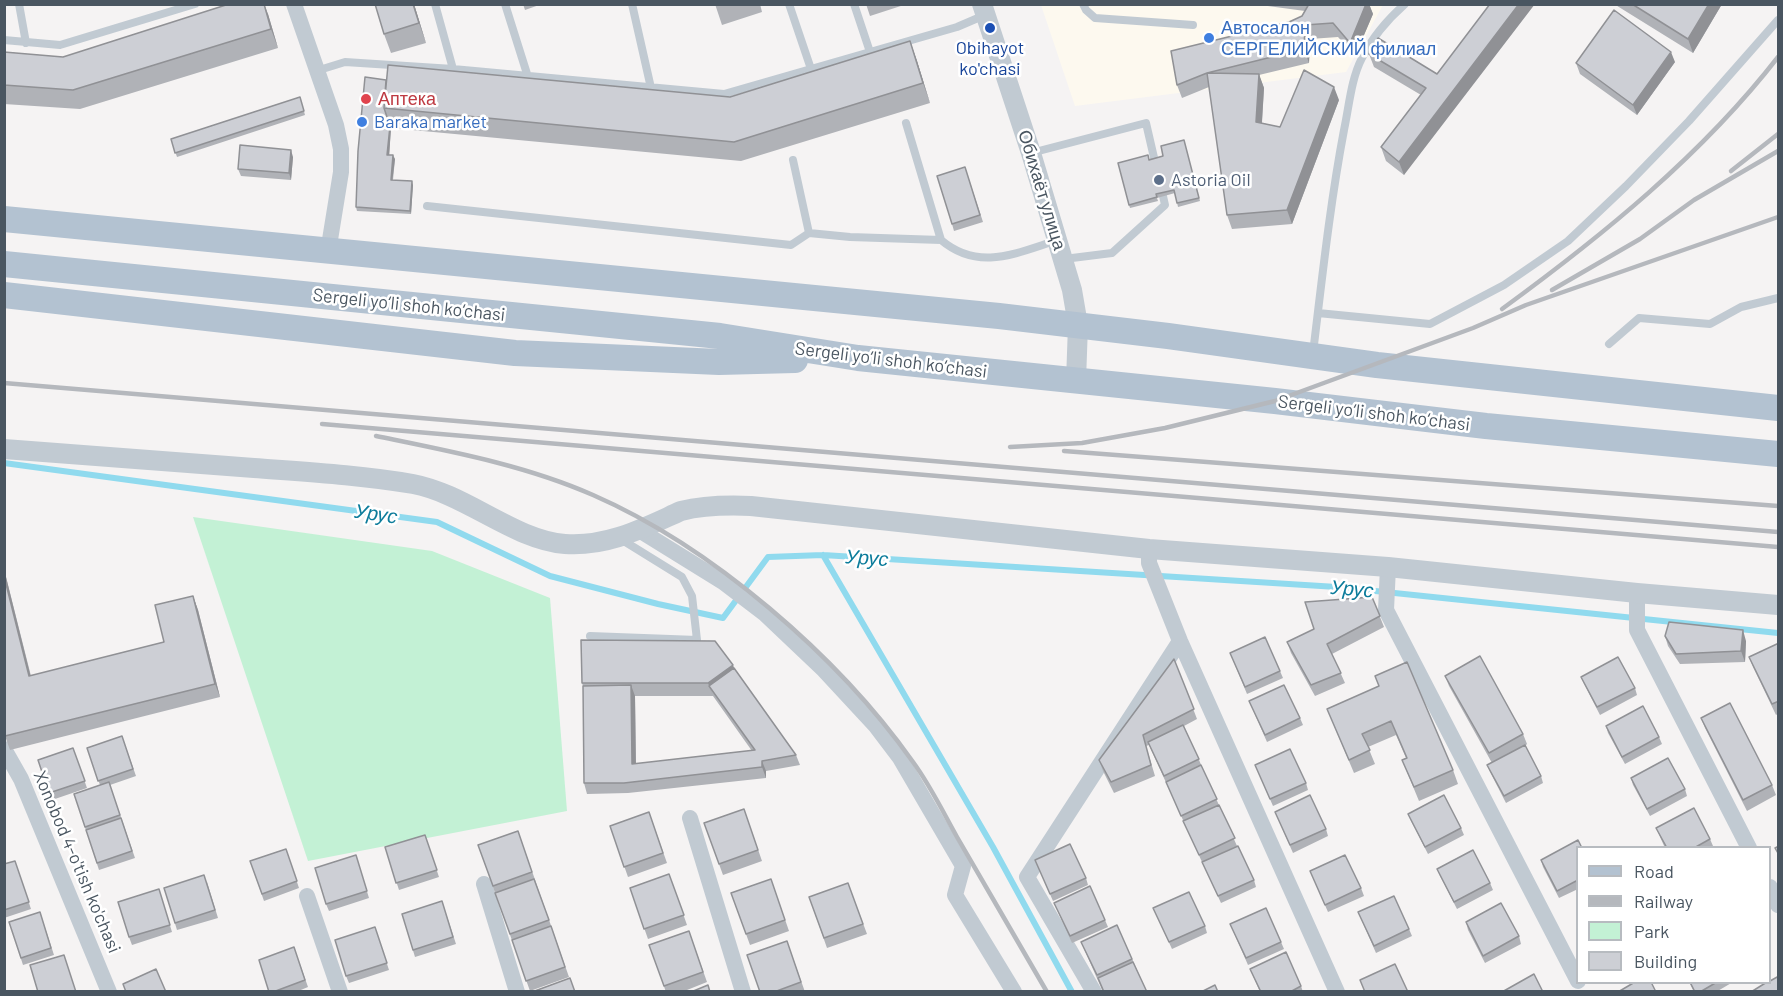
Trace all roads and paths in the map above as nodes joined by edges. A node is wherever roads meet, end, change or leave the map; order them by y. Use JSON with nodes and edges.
{"nodes":[{"id":1,"x":19,"y":4,"type":"edge"},
{"id":2,"x":195,"y":4,"type":"edge"},
{"id":3,"x":294,"y":4,"type":"edge"},
{"id":4,"x":435,"y":4,"type":"edge"},
{"id":5,"x":505,"y":4,"type":"edge"},
{"id":6,"x":632,"y":4,"type":"edge"},
{"id":7,"x":789,"y":4,"type":"edge"},
{"id":8,"x":854,"y":4,"type":"edge"},
{"id":9,"x":1083,"y":4,"type":"edge"},
{"id":10,"x":1405,"y":4,"type":"edge"},
{"id":11,"x":984,"y":10,"type":"edge"},
{"id":12,"x":1779,"y":20,"type":"edge"},
{"id":13,"x":1193,"y":25,"type":"dead end"},
{"id":14,"x":4,"y":40,"type":"edge"},
{"id":15,"x":27,"y":43,"type":"junction"},
{"id":16,"x":870,"y":52,"type":"junction"},
{"id":17,"x":453,"y":69,"type":"junction"},
{"id":18,"x":811,"y":69,"type":"junction"},
{"id":19,"x":316,"y":71,"type":"junction"},
{"id":20,"x":528,"y":77,"type":"junction"},
{"id":21,"x":651,"y":88,"type":"junction"},
{"id":22,"x":906,"y":123,"type":"dead end"},
{"id":23,"x":1031,"y":153,"type":"junction"},
{"id":24,"x":793,"y":160,"type":"dead end"},
{"id":25,"x":1155,"y":162,"type":"edge"},
{"id":26,"x":1163,"y":196,"type":"edge"},
{"id":27,"x":427,"y":206,"type":"dead end"},
{"id":28,"x":4,"y":219,"type":"edge"},
{"id":29,"x":809,"y":233,"type":"junction"},
{"id":30,"x":941,"y":240,"type":"junction"},
{"id":31,"x":1061,"y":249,"type":"junction"},
{"id":32,"x":328,"y":252,"type":"junction"},
{"id":33,"x":4,"y":264,"type":"edge"},
{"id":34,"x":4,"y":295,"type":"edge"},
{"id":35,"x":1779,"y":298,"type":"edge"},
{"id":36,"x":1318,"y":313,"type":"junction"},
{"id":37,"x":1078,"y":325,"type":"junction"},
{"id":38,"x":1609,"y":344,"type":"dead end"},
{"id":39,"x":1313,"y":357,"type":"junction"},
{"id":40,"x":858,"y":358,"type":"junction"},
{"id":41,"x":1076,"y":381,"type":"junction"},
{"id":42,"x":1779,"y":408,"type":"edge"},
{"id":43,"x":4,"y":449,"type":"edge"},
{"id":44,"x":1779,"y":454,"type":"edge"},
{"id":45,"x":639,"y":530,"type":"junction"},
{"id":46,"x":618,"y":538,"type":"junction"},
{"id":47,"x":1152,"y":567,"type":"junction"},
{"id":48,"x":1388,"y":567,"type":"junction"},
{"id":49,"x":1637,"y":593,"type":"junction"},
{"id":50,"x":1779,"y":605,"type":"edge"},
{"id":51,"x":590,"y":636,"type":"dead end"},
{"id":52,"x":1180,"y":641,"type":"junction"},
{"id":53,"x":4,"y":749,"type":"edge"},
{"id":54,"x":690,"y":818,"type":"dead end"},
{"id":55,"x":1748,"y":846,"type":"edge"},
{"id":56,"x":484,"y":884,"type":"edge"},
{"id":57,"x":1771,"y":889,"type":"edge"},
{"id":58,"x":307,"y":896,"type":"dead end"},
{"id":59,"x":1779,"y":905,"type":"edge"},
{"id":60,"x":1576,"y":978,"type":"edge"},
{"id":61,"x":109,"y":992,"type":"edge"},
{"id":62,"x":339,"y":992,"type":"edge"},
{"id":63,"x":517,"y":992,"type":"edge"},
{"id":64,"x":743,"y":992,"type":"edge"},
{"id":65,"x":1014,"y":992,"type":"edge"},
{"id":66,"x":1094,"y":992,"type":"edge"},
{"id":67,"x":1337,"y":992,"type":"edge"}],
"edges":[{"from":1,"to":15,"type":"lane"},
{"from":2,"to":15,"type":"lane"},
{"from":3,"to":19,"type":"street"},
{"from":4,"to":17,"type":"lane"},
{"from":5,"to":20,"type":"lane"},
{"from":6,"to":21,"type":"lane"},
{"from":7,"to":18,"type":"lane"},
{"from":8,"to":16,"type":"lane"},
{"from":9,"to":13,"type":"lane"},
{"from":10,"to":36,"type":"lane"},
{"from":11,"to":16,"type":"lane"},
{"from":11,"to":23,"type":"street","name":"Обихаёт улица"},
{"from":12,"to":36,"type":"lane"},
{"from":14,"to":15,"type":"lane"},
{"from":16,"to":18,"type":"lane"},
{"from":17,"to":19,"type":"lane"},
{"from":17,"to":20,"type":"lane"},
{"from":18,"to":21,"type":"lane"},
{"from":19,"to":32,"type":"street"},
{"from":20,"to":21,"type":"lane"},
{"from":22,"to":30,"type":"lane"},
{"from":23,"to":25,"type":"lane"},
{"from":23,"to":31,"type":"street","name":"Обихаёт улица"},
{"from":24,"to":29,"type":"lane"},
{"from":26,"to":31,"type":"lane"},
{"from":27,"to":29,"type":"lane"},
{"from":28,"to":32,"type":"main road"},
{"from":29,"to":30,"type":"lane"},
{"from":30,"to":31,"type":"lane"},
{"from":31,"to":37,"type":"street","name":"Обихаёт улица"},
{"from":32,"to":37,"type":"main road"},
{"from":33,"to":40,"type":"main road","name":"Sergeli yo‘li shoh ko‘chasi"},
{"from":34,"to":40,"type":"main road"},
{"from":35,"to":38,"type":"lane"},
{"from":36,"to":39,"type":"lane"},
{"from":37,"to":39,"type":"main road"},
{"from":37,"to":41,"type":"street","name":"Обихаёт улица"},
{"from":39,"to":42,"type":"main road"},
{"from":40,"to":41,"type":"main road","name":"Sergeli yo‘li shoh ko‘chasi"},
{"from":41,"to":44,"type":"main road","name":"Sergeli yo‘li shoh ko‘chasi"},
{"from":43,"to":46,"type":"street"},
{"from":45,"to":46,"type":"street"},
{"from":45,"to":47,"type":"street"},
{"from":45,"to":65,"type":"street"},
{"from":46,"to":51,"type":"lane"},
{"from":47,"to":48,"type":"street"},
{"from":47,"to":52,"type":"street"},
{"from":48,"to":49,"type":"street"},
{"from":48,"to":60,"type":"street"},
{"from":49,"to":50,"type":"street"},
{"from":49,"to":55,"type":"street"},
{"from":52,"to":66,"type":"street"},
{"from":52,"to":67,"type":"street"},
{"from":53,"to":61,"type":"street","name":"Xonobod 4-o'tish ko'chasi"},
{"from":54,"to":64,"type":"street"},
{"from":56,"to":63,"type":"street"},
{"from":57,"to":59,"type":"street"},
{"from":58,"to":62,"type":"street"}]}
